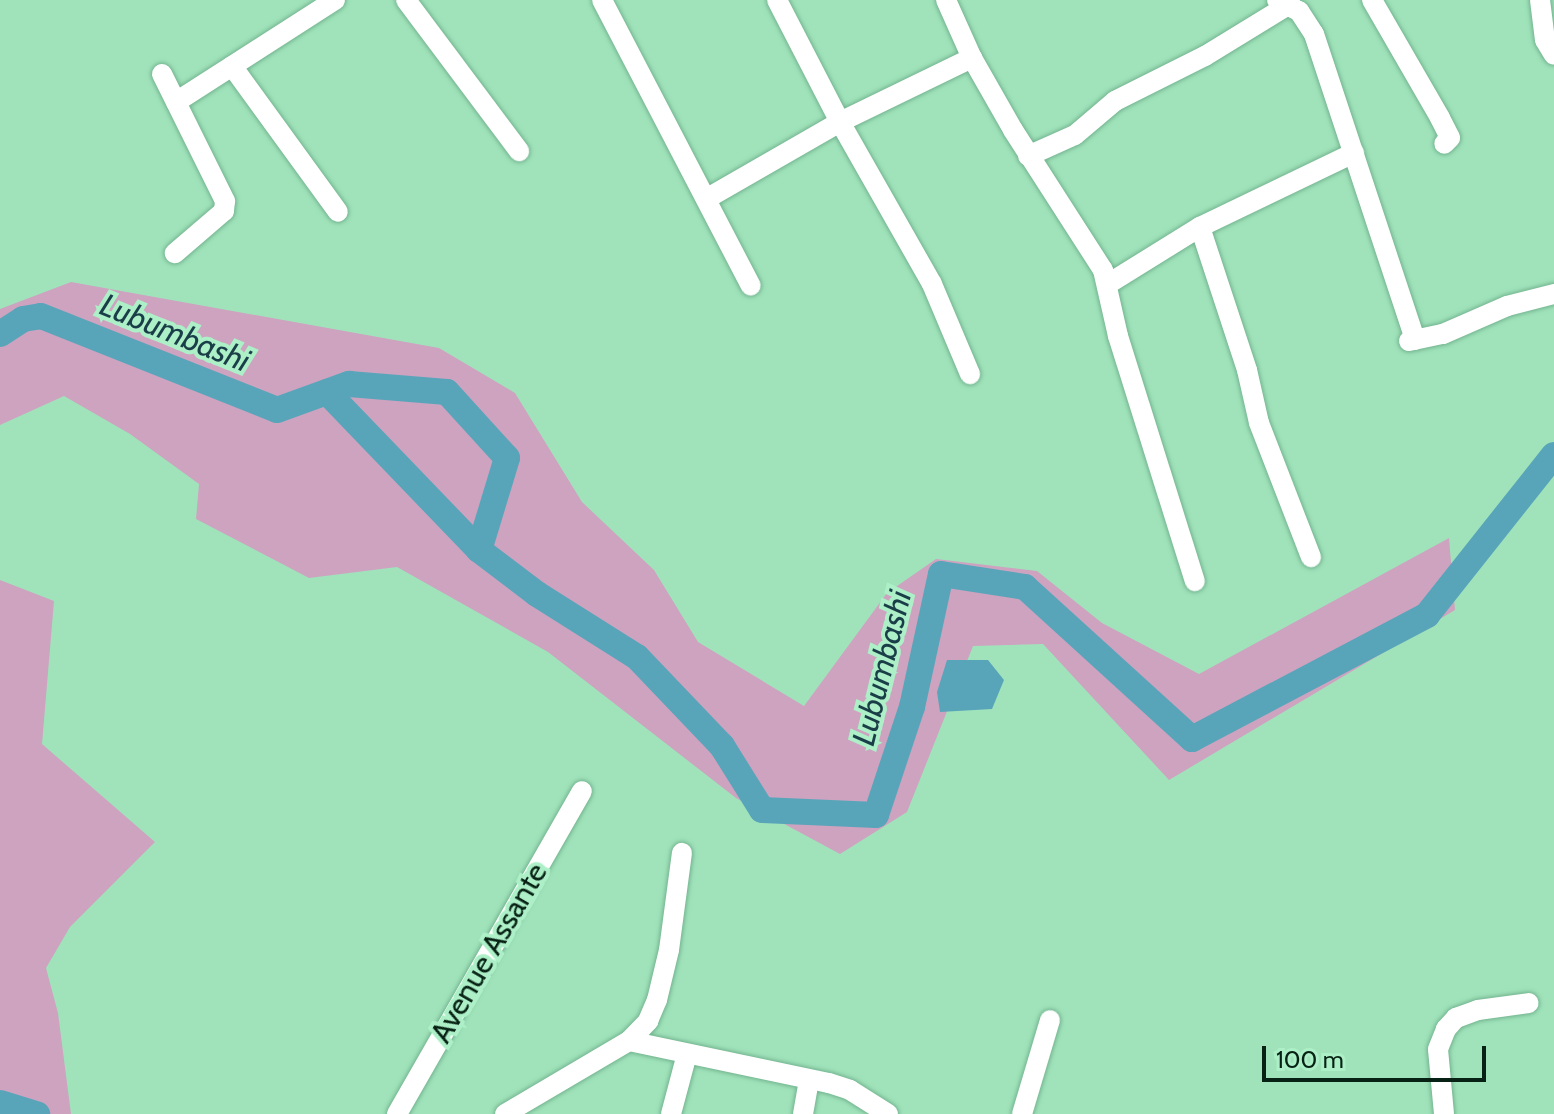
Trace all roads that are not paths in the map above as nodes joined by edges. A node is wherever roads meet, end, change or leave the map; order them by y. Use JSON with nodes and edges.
{"nodes":[{"id":1,"x":335,"y":0,"type":"edge"},
{"id":2,"x":406,"y":0,"type":"edge"},
{"id":3,"x":602,"y":0,"type":"edge"},
{"id":4,"x":777,"y":0,"type":"edge"},
{"id":5,"x":946,"y":0,"type":"edge"},
{"id":6,"x":1372,"y":0,"type":"edge"},
{"id":7,"x":1540,"y":0,"type":"edge"},
{"id":8,"x":1283,"y":2,"type":"edge"},
{"id":9,"x":1554,"y":55,"type":"edge"},
{"id":10,"x":972,"y":58,"type":"junction"},
{"id":11,"x":232,"y":66,"type":"junction"},
{"id":12,"x":162,"y":74,"type":"dead end"},
{"id":13,"x":176,"y":102,"type":"junction"},
{"id":14,"x":840,"y":122,"type":"junction"},
{"id":15,"x":1444,"y":144,"type":"dead end"},
{"id":16,"x":519,"y":151,"type":"dead end"},
{"id":17,"x":1354,"y":153,"type":"junction"},
{"id":18,"x":1028,"y":156,"type":"junction"},
{"id":19,"x":706,"y":199,"type":"junction"},
{"id":20,"x":338,"y":212,"type":"dead end"},
{"id":21,"x":1200,"y":227,"type":"junction"},
{"id":22,"x":175,"y":253,"type":"dead end"},
{"id":23,"x":1108,"y":284,"type":"junction"},
{"id":24,"x":751,"y":286,"type":"dead end"},
{"id":25,"x":1554,"y":294,"type":"edge"},
{"id":26,"x":970,"y":374,"type":"dead end"},
{"id":27,"x":1311,"y":557,"type":"dead end"},
{"id":28,"x":1195,"y":581,"type":"dead end"},
{"id":29,"x":582,"y":791,"type":"dead end"},
{"id":30,"x":682,"y":853,"type":"dead end"},
{"id":31,"x":1529,"y":1003,"type":"dead end"},
{"id":32,"x":1050,"y":1020,"type":"dead end"},
{"id":33,"x":629,"y":1041,"type":"junction"},
{"id":34,"x":687,"y":1054,"type":"junction"},
{"id":35,"x":809,"y":1081,"type":"junction"},
{"id":36,"x":397,"y":1114,"type":"edge"},
{"id":37,"x":505,"y":1114,"type":"edge"},
{"id":38,"x":671,"y":1114,"type":"edge"},
{"id":39,"x":803,"y":1114,"type":"edge"},
{"id":40,"x":888,"y":1114,"type":"edge"},
{"id":41,"x":1022,"y":1114,"type":"edge"},
{"id":42,"x":1444,"y":1114,"type":"edge"}],
"edges":[{"from":1,"to":11,"type":"street"},
{"from":2,"to":16,"type":"street"},
{"from":3,"to":19,"type":"street"},
{"from":4,"to":14,"type":"street"},
{"from":5,"to":10,"type":"street"},
{"from":6,"to":15,"type":"street"},
{"from":7,"to":9,"type":"street"},
{"from":8,"to":17,"type":"street"},
{"from":8,"to":18,"type":"street"},
{"from":10,"to":14,"type":"street"},
{"from":10,"to":18,"type":"street"},
{"from":11,"to":13,"type":"street"},
{"from":11,"to":20,"type":"street"},
{"from":12,"to":13,"type":"street"},
{"from":13,"to":22,"type":"street"},
{"from":14,"to":19,"type":"street"},
{"from":14,"to":26,"type":"street"},
{"from":17,"to":21,"type":"street"},
{"from":17,"to":25,"type":"street"},
{"from":18,"to":23,"type":"street"},
{"from":19,"to":24,"type":"street"},
{"from":21,"to":23,"type":"street"},
{"from":21,"to":27,"type":"street"},
{"from":23,"to":28,"type":"street"},
{"from":29,"to":36,"type":"street","name":"Avenue Assante"},
{"from":30,"to":33,"type":"street"},
{"from":31,"to":42,"type":"street"},
{"from":32,"to":41,"type":"street"},
{"from":33,"to":34,"type":"street"},
{"from":33,"to":37,"type":"street"},
{"from":34,"to":35,"type":"street"},
{"from":34,"to":38,"type":"street"},
{"from":35,"to":39,"type":"street"},
{"from":35,"to":40,"type":"street"}]}
